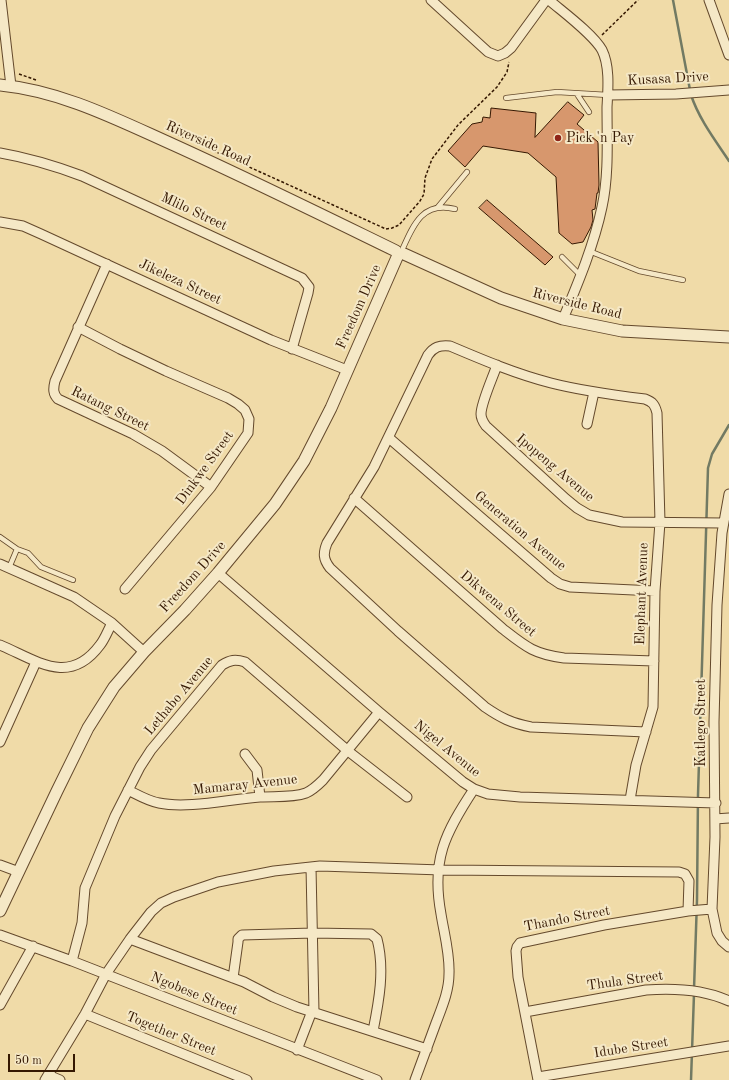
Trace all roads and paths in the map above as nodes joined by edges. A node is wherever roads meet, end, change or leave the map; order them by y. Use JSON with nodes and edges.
{"nodes":[{"id":1,"x":1,"y":0,"type":"edge"},
{"id":2,"x":431,"y":0,"type":"edge"},
{"id":3,"x":547,"y":0,"type":"edge"},
{"id":4,"x":638,"y":0,"type":"edge"},
{"id":5,"x":709,"y":0,"type":"edge"},
{"id":6,"x":726,"y":39,"type":"edge"},
{"id":7,"x":595,"y":42,"type":"junction"},
{"id":8,"x":511,"y":48,"type":"junction"},
{"id":9,"x":729,"y":55,"type":"edge"},
{"id":10,"x":9,"y":71,"type":"junction"},
{"id":11,"x":38,"y":81,"type":"dead end"},
{"id":12,"x":5,"y":86,"type":"edge"},
{"id":13,"x":729,"y":90,"type":"edge"},
{"id":14,"x":577,"y":94,"type":"junction"},
{"id":15,"x":608,"y":95,"type":"junction"},
{"id":16,"x":506,"y":98,"type":"dead end"},
{"id":17,"x":589,"y":112,"type":"dead end"},
{"id":18,"x":168,"y":131,"type":"dead end"},
{"id":19,"x":0,"y":153,"type":"edge"},
{"id":20,"x":467,"y":172,"type":"dead end"},
{"id":21,"x":438,"y":207,"type":"junction"},
{"id":22,"x":455,"y":210,"type":"dead end"},
{"id":23,"x":0,"y":222,"type":"edge"},
{"id":24,"x":400,"y":252,"type":"junction"},
{"id":25,"x":589,"y":252,"type":"junction"},
{"id":26,"x":562,"y":257,"type":"dead end"},
{"id":27,"x":108,"y":264,"type":"junction"},
{"id":28,"x":580,"y":275,"type":"junction"},
{"id":29,"x":683,"y":280,"type":"dead end"},
{"id":30,"x":563,"y":319,"type":"junction"},
{"id":31,"x":78,"y":327,"type":"junction"},
{"id":32,"x":724,"y":337,"type":"edge"},
{"id":33,"x":292,"y":349,"type":"junction"},
{"id":34,"x":497,"y":365,"type":"junction"},
{"id":35,"x":347,"y":370,"type":"junction"},
{"id":36,"x":594,"y":392,"type":"junction"},
{"id":37,"x":587,"y":424,"type":"dead end"},
{"id":38,"x":389,"y":438,"type":"junction"},
{"id":39,"x":211,"y":487,"type":"junction"},
{"id":40,"x":729,"y":494,"type":"edge"},
{"id":41,"x":354,"y":498,"type":"junction"},
{"id":42,"x":660,"y":522,"type":"junction"},
{"id":43,"x":724,"y":523,"type":"junction"},
{"id":44,"x":0,"y":537,"type":"edge"},
{"id":45,"x":17,"y":549,"type":"junction"},
{"id":46,"x":725,"y":552,"type":"edge"},
{"id":47,"x":0,"y":564,"type":"edge"},
{"id":48,"x":9,"y":568,"type":"junction"},
{"id":49,"x":218,"y":573,"type":"junction"},
{"id":50,"x":73,"y":580,"type":"dead end"},
{"id":51,"x":126,"y":589,"type":"dead end"},
{"id":52,"x":655,"y":591,"type":"junction"},
{"id":53,"x":112,"y":623,"type":"junction"},
{"id":54,"x":0,"y":645,"type":"edge"},
{"id":55,"x":144,"y":652,"type":"junction"},
{"id":56,"x":654,"y":661,"type":"junction"},
{"id":57,"x":36,"y":662,"type":"junction"},
{"id":58,"x":379,"y":712,"type":"junction"},
{"id":59,"x":646,"y":732,"type":"junction"},
{"id":60,"x":0,"y":742,"type":"edge"},
{"id":61,"x":348,"y":751,"type":"junction"},
{"id":62,"x":245,"y":754,"type":"dead end"},
{"id":63,"x":474,"y":789,"type":"junction"},
{"id":64,"x":128,"y":790,"type":"junction"},
{"id":65,"x":260,"y":797,"type":"junction"},
{"id":66,"x":407,"y":797,"type":"dead end"},
{"id":67,"x":630,"y":800,"type":"junction"},
{"id":68,"x":716,"y":803,"type":"junction"},
{"id":69,"x":729,"y":818,"type":"edge"},
{"id":70,"x":715,"y":819,"type":"junction"},
{"id":71,"x":0,"y":865,"type":"edge"},
{"id":72,"x":311,"y":867,"type":"junction"},
{"id":73,"x":438,"y":869,"type":"junction"},
{"id":74,"x":19,"y":872,"type":"junction"},
{"id":75,"x":712,"y":909,"type":"junction"},
{"id":76,"x":0,"y":911,"type":"edge"},
{"id":77,"x":688,"y":911,"type":"junction"},
{"id":78,"x":313,"y":933,"type":"junction"},
{"id":79,"x":0,"y":935,"type":"edge"},
{"id":80,"x":130,"y":939,"type":"junction"},
{"id":81,"x":33,"y":946,"type":"junction"},
{"id":82,"x":729,"y":947,"type":"edge"},
{"id":83,"x":72,"y":961,"type":"junction"},
{"id":84,"x":106,"y":974,"type":"junction"},
{"id":85,"x":233,"y":978,"type":"junction"},
{"id":86,"x":729,"y":1001,"type":"edge"},
{"id":87,"x":0,"y":1005,"type":"edge"},
{"id":88,"x":313,"y":1011,"type":"junction"},
{"id":89,"x":525,"y":1012,"type":"junction"},
{"id":90,"x":85,"y":1014,"type":"junction"},
{"id":91,"x":373,"y":1031,"type":"junction"},
{"id":92,"x":729,"y":1046,"type":"edge"},
{"id":93,"x":427,"y":1049,"type":"junction"},
{"id":94,"x":297,"y":1050,"type":"junction"},
{"id":95,"x":46,"y":1077,"type":"edge"},
{"id":96,"x":538,"y":1079,"type":"edge"},
{"id":97,"x":60,"y":1080,"type":"edge"},
{"id":98,"x":247,"y":1080,"type":"edge"},
{"id":99,"x":377,"y":1080,"type":"edge"},
{"id":100,"x":415,"y":1080,"type":"edge"}],
"edges":[{"from":1,"to":10,"type":"street"},
{"from":2,"to":8,"type":"street"},
{"from":3,"to":7,"type":"street"},
{"from":3,"to":8,"type":"street"},
{"from":4,"to":7,"type":"path"},
{"from":5,"to":6,"type":"street"},
{"from":6,"to":9,"type":"street"},
{"from":7,"to":15,"type":"street"},
{"from":8,"to":18,"type":"path"},
{"from":10,"to":11,"type":"path"},
{"from":10,"to":12,"type":"street"},
{"from":12,"to":24,"type":"street","name":"Riverside Road"},
{"from":13,"to":15,"type":"street","name":"Kusasa Drive"},
{"from":14,"to":15,"type":"lane"},
{"from":14,"to":16,"type":"lane"},
{"from":14,"to":17,"type":"lane"},
{"from":15,"to":25,"type":"street"},
{"from":19,"to":33,"type":"street","name":"Mlilo Street"},
{"from":20,"to":21,"type":"lane"},
{"from":21,"to":22,"type":"lane"},
{"from":21,"to":24,"type":"lane"},
{"from":23,"to":27,"type":"street","name":"Jikeleza Street"},
{"from":24,"to":30,"type":"street","name":"Riverside Road"},
{"from":24,"to":35,"type":"street","name":"Freedom Drive"},
{"from":25,"to":28,"type":"street"},
{"from":25,"to":29,"type":"lane"},
{"from":26,"to":28,"type":"lane"},
{"from":27,"to":31,"type":"street","name":"Ratang Street"},
{"from":27,"to":33,"type":"street","name":"Jikeleza Street"},
{"from":28,"to":30,"type":"street"},
{"from":30,"to":32,"type":"street","name":"Riverside Road"},
{"from":31,"to":39,"type":"street","name":"Ratang Street"},
{"from":31,"to":39,"type":"street","name":"Dinkwe Street"},
{"from":33,"to":35,"type":"street","name":"Jikeleza Street"},
{"from":34,"to":36,"type":"street","name":"Elephant Avenue"},
{"from":34,"to":38,"type":"street","name":"Elephant Avenue"},
{"from":34,"to":42,"type":"street","name":"Ipopeng Avenue"},
{"from":35,"to":49,"type":"street","name":"Freedom Drive"},
{"from":36,"to":37,"type":"street"},
{"from":36,"to":42,"type":"street","name":"Elephant Avenue"},
{"from":38,"to":41,"type":"street","name":"Elephant Avenue"},
{"from":38,"to":52,"type":"street","name":"Generation Avenue"},
{"from":39,"to":51,"type":"street","name":"Dinkwe Street"},
{"from":40,"to":43,"type":"street","name":"Katlego Street"},
{"from":41,"to":56,"type":"street","name":"Dikwena Street"},
{"from":41,"to":59,"type":"street","name":"Elephant Avenue"},
{"from":42,"to":43,"type":"street","name":"Ipopeng Avenue"},
{"from":42,"to":52,"type":"street","name":"Elephant Avenue"},
{"from":43,"to":46,"type":"street","name":"Katlego Street"},
{"from":44,"to":45,"type":"lane"},
{"from":45,"to":48,"type":"lane"},
{"from":45,"to":50,"type":"lane"},
{"from":46,"to":68,"type":"street","name":"Katlego Street"},
{"from":47,"to":48,"type":"street"},
{"from":48,"to":53,"type":"street"},
{"from":49,"to":55,"type":"street","name":"Freedom Drive"},
{"from":49,"to":58,"type":"street","name":"Nigel Avenue"},
{"from":52,"to":56,"type":"street","name":"Elephant Avenue"},
{"from":53,"to":55,"type":"street"},
{"from":53,"to":57,"type":"street"},
{"from":54,"to":57,"type":"street"},
{"from":55,"to":74,"type":"street","name":"Freedom Drive"},
{"from":56,"to":59,"type":"street","name":"Elephant Avenue"},
{"from":57,"to":60,"type":"street"},
{"from":58,"to":61,"type":"street","name":"Mamaray Avenue"},
{"from":58,"to":63,"type":"street","name":"Nigel Avenue"},
{"from":59,"to":67,"type":"street"},
{"from":61,"to":64,"type":"street","name":"Lethabo Avenue"},
{"from":61,"to":65,"type":"street","name":"Mamaray Avenue"},
{"from":61,"to":66,"type":"street","name":"Lethabo Avenue"},
{"from":62,"to":65,"type":"street"},
{"from":63,"to":67,"type":"street","name":"Nigel Avenue"},
{"from":63,"to":73,"type":"street"},
{"from":64,"to":65,"type":"street","name":"Mamaray Avenue"},
{"from":64,"to":83,"type":"street","name":"Lethabo Avenue"},
{"from":67,"to":68,"type":"street","name":"Nigel Avenue"},
{"from":68,"to":70,"type":"street","name":"Katlego Street"},
{"from":69,"to":70,"type":"street"},
{"from":70,"to":75,"type":"street","name":"Katlego Street"},
{"from":71,"to":74,"type":"street"},
{"from":72,"to":73,"type":"street"},
{"from":72,"to":78,"type":"street"},
{"from":72,"to":80,"type":"street"},
{"from":73,"to":77,"type":"street"},
{"from":73,"to":93,"type":"street"},
{"from":74,"to":76,"type":"street","name":"Freedom Drive"},
{"from":75,"to":77,"type":"street","name":"Thando Street"},
{"from":75,"to":82,"type":"street","name":"Katlego Street"},
{"from":77,"to":89,"type":"street","name":"Thando Street"},
{"from":78,"to":85,"type":"street"},
{"from":78,"to":88,"type":"street"},
{"from":78,"to":91,"type":"street"},
{"from":79,"to":81,"type":"street","name":"Ngobese Street"},
{"from":80,"to":84,"type":"street"},
{"from":80,"to":85,"type":"street"},
{"from":81,"to":83,"type":"street","name":"Ngobese Street"},
{"from":81,"to":87,"type":"street"},
{"from":83,"to":84,"type":"street","name":"Ngobese Street"},
{"from":84,"to":90,"type":"street"},
{"from":84,"to":94,"type":"street","name":"Ngobese Street"},
{"from":85,"to":88,"type":"street"},
{"from":86,"to":89,"type":"street","name":"Thula Street"},
{"from":88,"to":91,"type":"street"},
{"from":88,"to":94,"type":"street"},
{"from":89,"to":96,"type":"street","name":"Thando Street"},
{"from":90,"to":95,"type":"street"},
{"from":90,"to":98,"type":"street","name":"Together Street"},
{"from":91,"to":93,"type":"street"},
{"from":92,"to":96,"type":"street","name":"Idube Street"},
{"from":93,"to":100,"type":"street"},
{"from":94,"to":99,"type":"street","name":"Ngobese Street"},
{"from":95,"to":97,"type":"street"}]}
